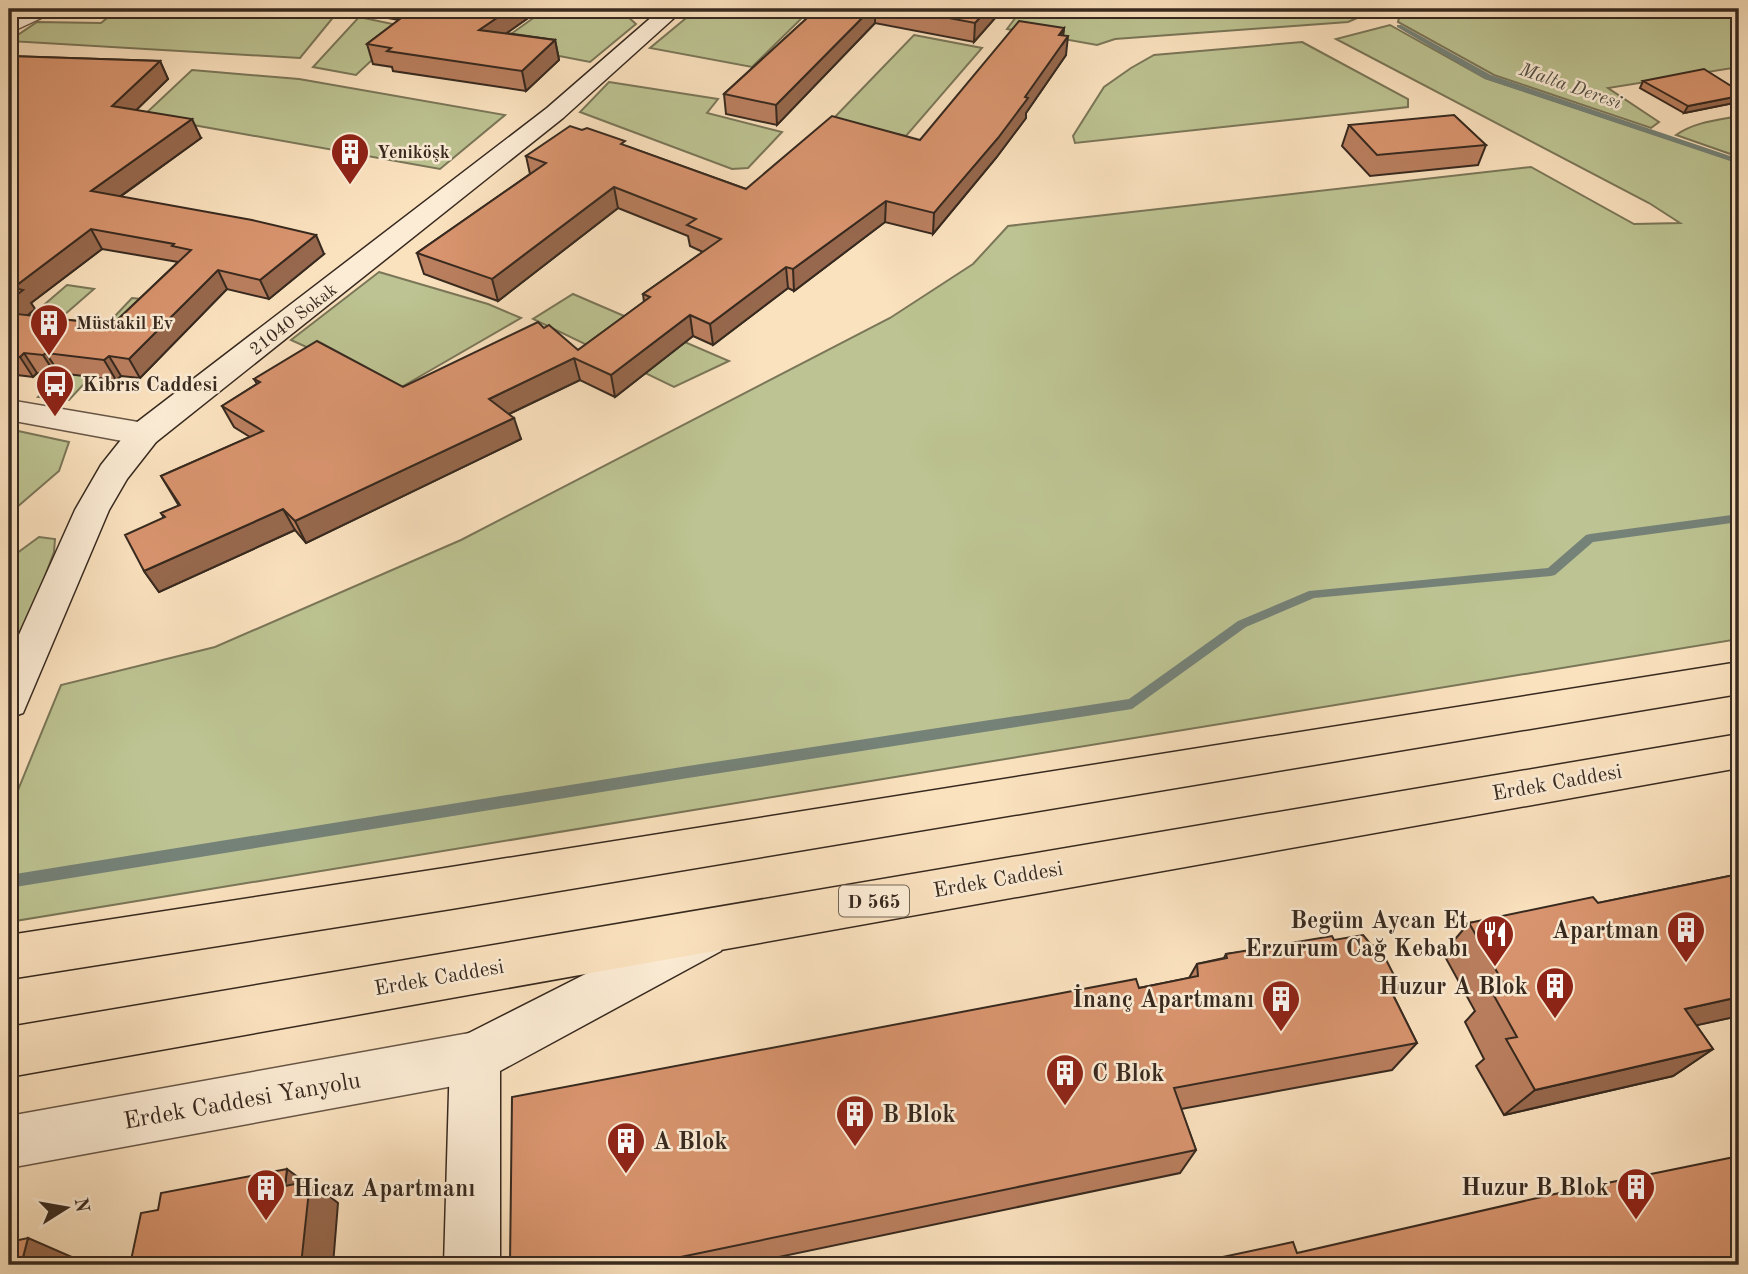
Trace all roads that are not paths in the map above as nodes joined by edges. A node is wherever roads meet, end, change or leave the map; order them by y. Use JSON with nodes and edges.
{"nodes":[{"id":1,"x":45,"y":9,"type":"edge"},
{"id":2,"x":673,"y":9,"type":"edge"},
{"id":3,"x":9,"y":27,"type":"edge"},
{"id":4,"x":9,"y":410,"type":"edge"},
{"id":5,"x":144,"y":434,"type":"junction"},
{"id":6,"x":1739,"y":678,"type":"edge"},
{"id":7,"x":9,"y":702,"type":"edge"},
{"id":8,"x":1739,"y":751,"type":"edge"},
{"id":9,"x":721,"y":927,"type":"junction"},
{"id":10,"x":9,"y":957,"type":"edge"},
{"id":11,"x":9,"y":1052,"type":"edge"},
{"id":12,"x":475,"y":1057,"type":"junction"},
{"id":13,"x":9,"y":1142,"type":"edge"},
{"id":14,"x":472,"y":1265,"type":"edge"}],
"edges":[{"from":1,"to":3,"type":"street"},
{"from":2,"to":5,"type":"street","name":"21040 Sokak"},
{"from":4,"to":5,"type":"street"},
{"from":5,"to":7,"type":"street","name":"21040 Sokak"},
{"from":6,"to":10,"type":"highway"},
{"from":8,"to":9,"type":"highway","name":"Erdek Caddesi","number":"D 565"},
{"from":9,"to":11,"type":"highway","name":"Erdek Caddesi","number":"D 565"},
{"from":9,"to":12,"type":"street","name":"Erdek Caddesi Yanyolu"},
{"from":12,"to":13,"type":"street","name":"Erdek Caddesi Yanyolu"},
{"from":12,"to":14,"type":"street"}]}
